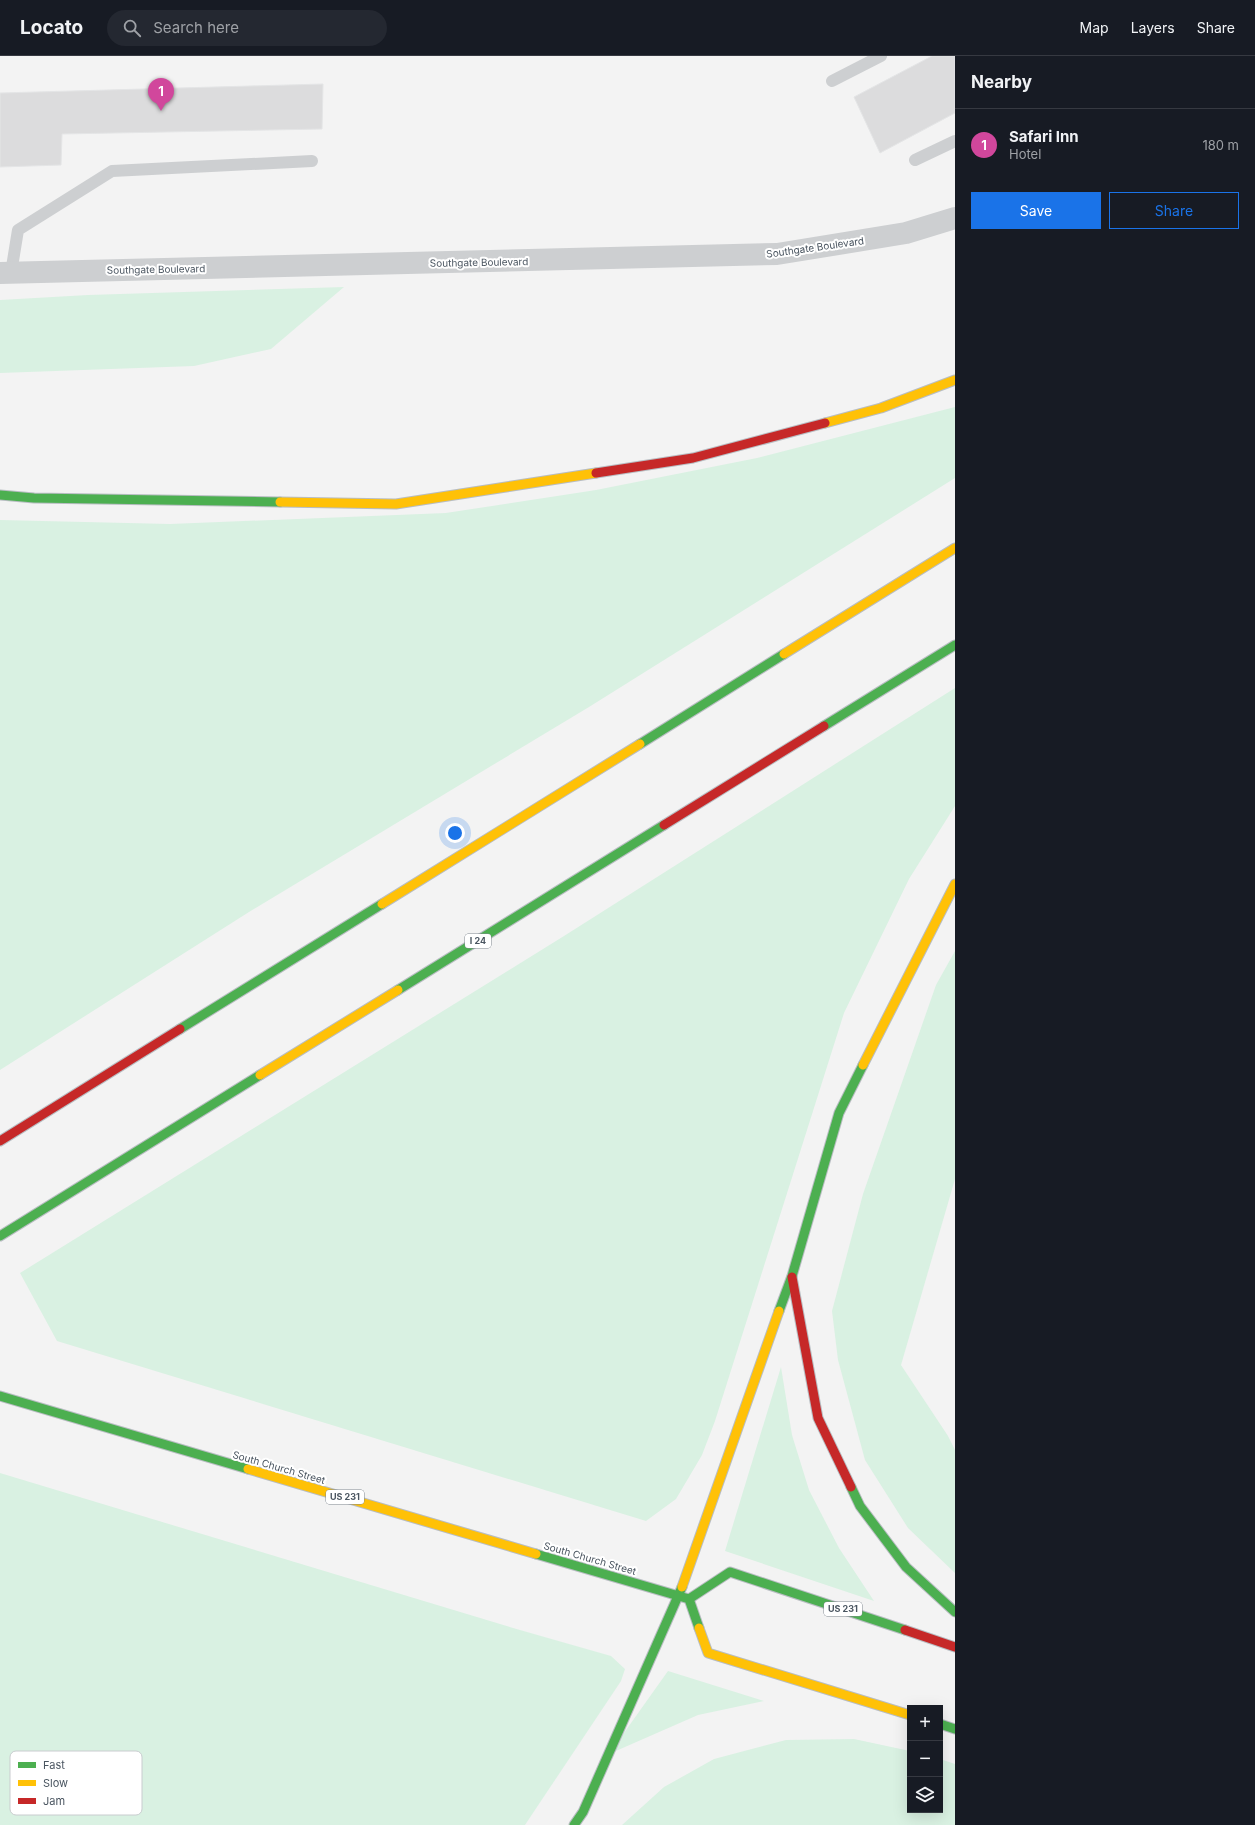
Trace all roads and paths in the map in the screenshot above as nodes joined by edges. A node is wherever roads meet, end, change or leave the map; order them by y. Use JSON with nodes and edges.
{"nodes":[{"id":1,"x":881,"y":56,"type":"edge"},
{"id":2,"x":832,"y":81,"type":"dead end"},
{"id":3,"x":955,"y":141,"type":"edge"},
{"id":4,"x":915,"y":160,"type":"dead end"},
{"id":5,"x":312,"y":161,"type":"dead end"},
{"id":6,"x":955,"y":218,"type":"edge"},
{"id":7,"x":5,"y":273,"type":"edge"},
{"id":8,"x":955,"y":380,"type":"edge"},
{"id":9,"x":0,"y":495,"type":"edge"},
{"id":10,"x":955,"y":548,"type":"edge"},
{"id":11,"x":955,"y":645,"type":"edge"},
{"id":12,"x":955,"y":884,"type":"edge"},
{"id":13,"x":0,"y":1141,"type":"edge"},
{"id":14,"x":0,"y":1236,"type":"edge"},
{"id":15,"x":792,"y":1276,"type":"junction"},
{"id":16,"x":0,"y":1396,"type":"edge"},
{"id":17,"x":679,"y":1596,"type":"junction"},
{"id":18,"x":689,"y":1599,"type":"junction"},
{"id":19,"x":955,"y":1612,"type":"edge"},
{"id":20,"x":955,"y":1647,"type":"edge"},
{"id":21,"x":907,"y":1714,"type":"edge"},
{"id":22,"x":943,"y":1725,"type":"edge"},
{"id":23,"x":955,"y":1729,"type":"edge"},
{"id":24,"x":574,"y":1825,"type":"edge"}],
"edges":[{"from":1,"to":2,"type":"lane"},
{"from":3,"to":4,"type":"lane"},
{"from":5,"to":7,"type":"lane"},
{"from":6,"to":7,"type":"street","name":"Southgate Boulevard"},
{"from":8,"to":9,"type":"highway"},
{"from":10,"to":13,"type":"highway"},
{"from":11,"to":14,"type":"highway","number":"I 24"},
{"from":12,"to":15,"type":"highway"},
{"from":15,"to":17,"type":"highway"},
{"from":15,"to":19,"type":"highway"},
{"from":16,"to":17,"type":"highway","name":"South Church Street","number":"US 231"},
{"from":17,"to":18,"type":"highway","name":"South Church Street","number":"US 231"},
{"from":17,"to":24,"type":"highway"},
{"from":18,"to":20,"type":"highway","number":"US 231"},
{"from":18,"to":21,"type":"highway"},
{"from":22,"to":23,"type":"highway"}]}
